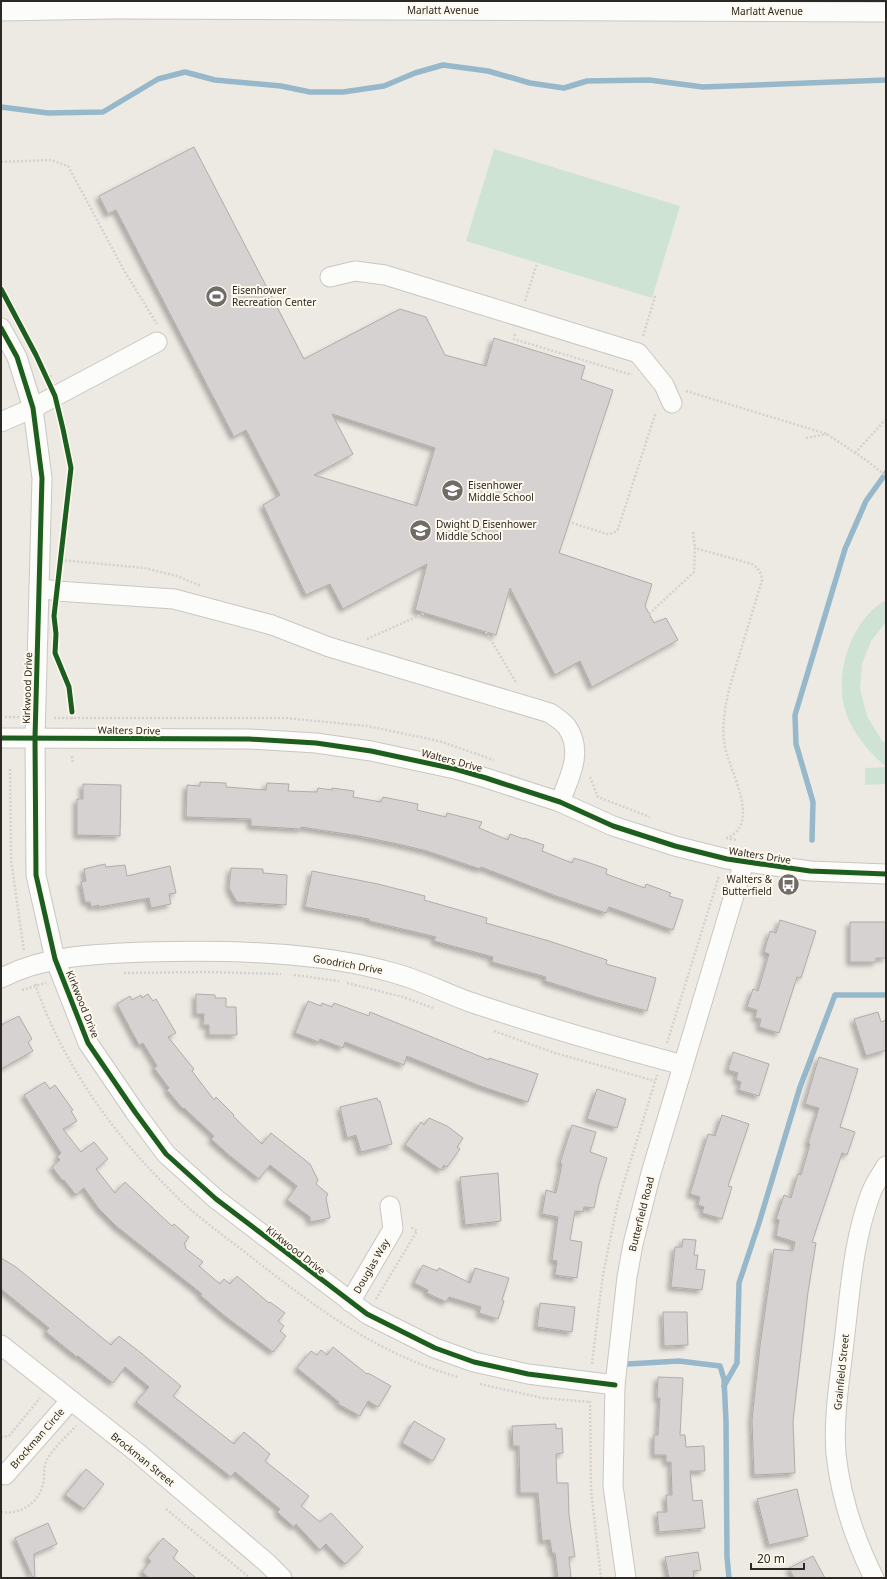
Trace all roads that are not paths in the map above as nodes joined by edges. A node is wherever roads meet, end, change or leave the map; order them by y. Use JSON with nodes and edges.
{"nodes":[{"id":1,"x":113,"y":5,"type":"edge"},
{"id":2,"x":85,"y":6,"type":"edge"},
{"id":3,"x":1,"y":11,"type":"edge"},
{"id":4,"x":886,"y":12,"type":"edge"},
{"id":5,"x":330,"y":277,"type":"dead end"},
{"id":6,"x":1,"y":328,"type":"edge"},
{"id":7,"x":158,"y":335,"type":"road end"},
{"id":8,"x":672,"y":403,"type":"dead end"},
{"id":9,"x":33,"y":408,"type":"junction"},
{"id":10,"x":1,"y":422,"type":"edge"},
{"id":11,"x":39,"y":588,"type":"junction"},
{"id":12,"x":1,"y":738,"type":"edge"},
{"id":13,"x":34,"y":738,"type":"junction"},
{"id":14,"x":560,"y":802,"type":"junction"},
{"id":15,"x":744,"y":862,"type":"junction"},
{"id":16,"x":886,"y":874,"type":"edge"},
{"id":17,"x":55,"y":959,"type":"junction"},
{"id":18,"x":1,"y":978,"type":"edge"},
{"id":19,"x":684,"y":1065,"type":"junction"},
{"id":20,"x":886,"y":1166,"type":"edge"},
{"id":21,"x":390,"y":1206,"type":"dead end"},
{"id":22,"x":350,"y":1302,"type":"junction"},
{"id":23,"x":1,"y":1345,"type":"edge"},
{"id":24,"x":616,"y":1385,"type":"junction"},
{"id":25,"x":70,"y":1401,"type":"junction"},
{"id":26,"x":5,"y":1475,"type":"dead end"},
{"id":27,"x":282,"y":1578,"type":"edge"},
{"id":28,"x":626,"y":1578,"type":"edge"},
{"id":29,"x":874,"y":1578,"type":"edge"}],
"edges":[{"from":1,"to":2,"type":"street","name":"Marlatt Avenue"},
{"from":1,"to":4,"type":"street","name":"Marlatt Avenue"},
{"from":2,"to":3,"type":"street","name":"Marlatt Avenue"},
{"from":5,"to":8,"type":"street"},
{"from":6,"to":9,"type":"street","name":"Kirkwood Drive"},
{"from":7,"to":9,"type":"street"},
{"from":9,"to":10,"type":"street"},
{"from":9,"to":11,"type":"street","name":"Kirkwood Drive"},
{"from":11,"to":13,"type":"street","name":"Kirkwood Drive"},
{"from":11,"to":14,"type":"street"},
{"from":12,"to":13,"type":"street","name":"Walters Drive"},
{"from":13,"to":14,"type":"street","name":"Walters Drive"},
{"from":13,"to":17,"type":"street","name":"Kirkwood Drive"},
{"from":14,"to":15,"type":"street","name":"Walters Drive"},
{"from":15,"to":16,"type":"street","name":"Walters Drive"},
{"from":15,"to":19,"type":"street","name":"Butterfield Road"},
{"from":17,"to":18,"type":"street","name":"Goodrich Drive"},
{"from":17,"to":19,"type":"street","name":"Goodrich Drive"},
{"from":17,"to":22,"type":"street","name":"Kirkwood Drive"},
{"from":19,"to":24,"type":"street","name":"Butterfield Road"},
{"from":20,"to":29,"type":"street","name":"Grainfield Street"},
{"from":21,"to":22,"type":"street","name":"Douglas Way"},
{"from":22,"to":24,"type":"street","name":"Kirkwood Drive"},
{"from":23,"to":25,"type":"street","name":"Brockman Street"},
{"from":24,"to":28,"type":"street","name":"Butterfield Road"},
{"from":25,"to":26,"type":"street","name":"Brockman Circle"},
{"from":25,"to":27,"type":"street","name":"Brockman Street"}]}
